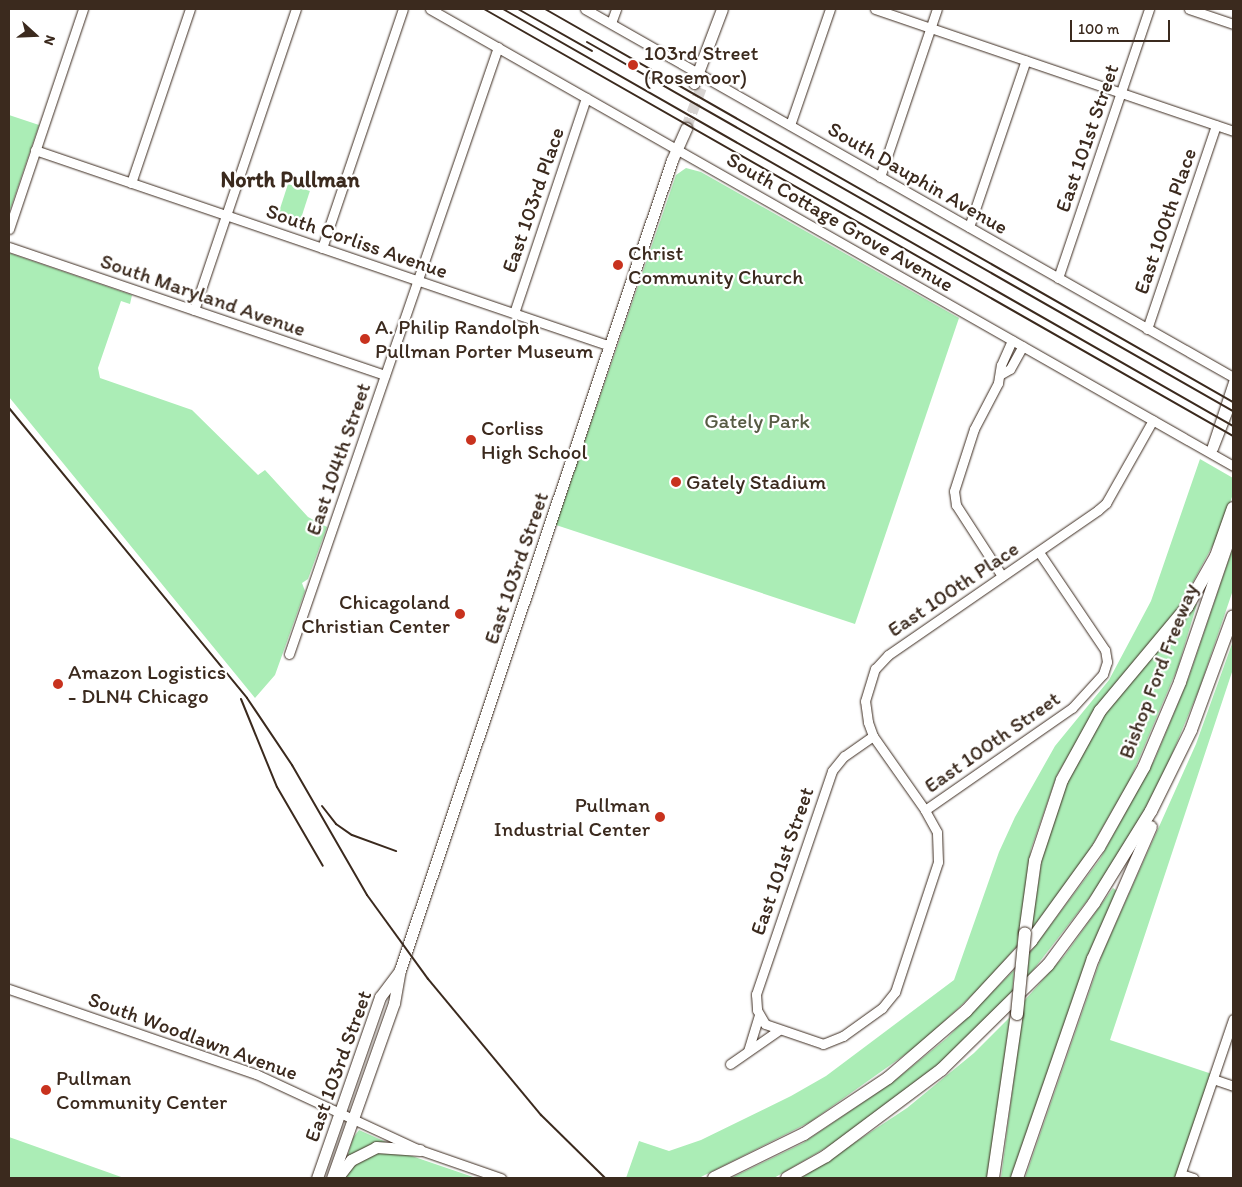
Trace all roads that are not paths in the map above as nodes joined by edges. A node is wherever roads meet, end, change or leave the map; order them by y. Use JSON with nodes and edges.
{"nodes":[{"id":1,"x":84,"y":9,"type":"edge"},
{"id":2,"x":190,"y":9,"type":"edge"},
{"id":3,"x":296,"y":9,"type":"edge"},
{"id":4,"x":403,"y":9,"type":"edge"},
{"id":5,"x":430,"y":9,"type":"edge"},
{"id":6,"x":585,"y":9,"type":"edge"},
{"id":7,"x":616,"y":9,"type":"edge"},
{"id":8,"x":722,"y":9,"type":"edge"},
{"id":9,"x":830,"y":9,"type":"edge"},
{"id":10,"x":875,"y":9,"type":"edge"},
{"id":11,"x":937,"y":9,"type":"edge"},
{"id":12,"x":1149,"y":9,"type":"edge"},
{"id":13,"x":1189,"y":9,"type":"edge"},
{"id":14,"x":612,"y":23,"type":"junction"},
{"id":15,"x":1233,"y":24,"type":"edge"},
{"id":16,"x":930,"y":28,"type":"junction"},
{"id":17,"x":498,"y":47,"type":"junction"},
{"id":18,"x":1026,"y":60,"type":"junction"},
{"id":19,"x":698,"y":82,"type":"junction"},
{"id":20,"x":1121,"y":92,"type":"junction"},
{"id":21,"x":586,"y":98,"type":"junction"},
{"id":22,"x":790,"y":125,"type":"junction"},
{"id":23,"x":1216,"y":125,"type":"junction"},
{"id":24,"x":683,"y":126,"type":"tunnel mouth"},
{"id":25,"x":1233,"y":131,"type":"edge"},
{"id":26,"x":676,"y":149,"type":"junction"},
{"id":27,"x":35,"y":150,"type":"junction"},
{"id":28,"x":880,"y":177,"type":"junction"},
{"id":29,"x":131,"y":183,"type":"junction"},
{"id":30,"x":226,"y":215,"type":"junction"},
{"id":31,"x":969,"y":227,"type":"junction"},
{"id":32,"x":9,"y":229,"type":"edge"},
{"id":33,"x":9,"y":247,"type":"edge"},
{"id":34,"x":322,"y":248,"type":"junction"},
{"id":35,"x":1058,"y":278,"type":"junction"},
{"id":36,"x":418,"y":280,"type":"junction"},
{"id":37,"x":194,"y":310,"type":"junction"},
{"id":38,"x":514,"y":313,"type":"junction"},
{"id":39,"x":1147,"y":329,"type":"junction"},
{"id":40,"x":1012,"y":340,"type":"junction"},
{"id":41,"x":610,"y":346,"type":"junction"},
{"id":42,"x":1023,"y":346,"type":"junction"},
{"id":43,"x":1001,"y":374,"type":"junction"},
{"id":44,"x":385,"y":375,"type":"junction"},
{"id":45,"x":1233,"y":377,"type":"edge"},
{"id":46,"x":1233,"y":382,"type":"edge"},
{"id":47,"x":1233,"y":397,"type":"edge"},
{"id":48,"x":1153,"y":420,"type":"junction"},
{"id":49,"x":1210,"y":452,"type":"junction"},
{"id":50,"x":1233,"y":466,"type":"edge"},
{"id":51,"x":1233,"y":508,"type":"edge"},
{"id":52,"x":1233,"y":527,"type":"edge"},
{"id":53,"x":1038,"y":552,"type":"junction"},
{"id":54,"x":1002,"y":576,"type":"junction"},
{"id":55,"x":1233,"y":616,"type":"edge"},
{"id":56,"x":289,"y":654,"type":"dead end"},
{"id":57,"x":1191,"y":730,"type":"junction"},
{"id":58,"x":873,"y":736,"type":"junction"},
{"id":59,"x":925,"y":810,"type":"junction"},
{"id":60,"x":400,"y":970,"type":"junction"},
{"id":61,"x":9,"y":989,"type":"edge"},
{"id":62,"x":759,"y":1016,"type":"junction"},
{"id":63,"x":1233,"y":1019,"type":"edge"},
{"id":64,"x":779,"y":1030,"type":"junction"},
{"id":65,"x":748,"y":1051,"type":"junction"},
{"id":66,"x":730,"y":1064,"type":"dead end"},
{"id":67,"x":1213,"y":1080,"type":"junction"},
{"id":68,"x":1233,"y":1086,"type":"edge"},
{"id":69,"x":339,"y":1112,"type":"junction"},
{"id":70,"x":353,"y":1118,"type":"junction"},
{"id":71,"x":420,"y":1150,"type":"junction"},
{"id":72,"x":1180,"y":1176,"type":"edge"},
{"id":73,"x":317,"y":1178,"type":"edge"},
{"id":74,"x":332,"y":1178,"type":"edge"},
{"id":75,"x":337,"y":1178,"type":"edge"},
{"id":76,"x":501,"y":1178,"type":"edge"},
{"id":77,"x":714,"y":1178,"type":"edge"},
{"id":78,"x":786,"y":1178,"type":"edge"},
{"id":79,"x":993,"y":1178,"type":"edge"},
{"id":80,"x":1017,"y":1178,"type":"edge"},
{"id":81,"x":1193,"y":1178,"type":"edge"}],
"edges":[{"from":1,"to":27,"type":"street"},
{"from":2,"to":29,"type":"street"},
{"from":3,"to":30,"type":"street"},
{"from":4,"to":34,"type":"street"},
{"from":5,"to":17,"type":"street","name":"South Cottage Grove Avenue"},
{"from":6,"to":14,"type":"street","name":"South Dauphin Avenue"},
{"from":7,"to":14,"type":"street"},
{"from":8,"to":19,"type":"main road"},
{"from":9,"to":22,"type":"street"},
{"from":10,"to":16,"type":"street"},
{"from":11,"to":16,"type":"street"},
{"from":12,"to":20,"type":"street","name":"East 101st Street"},
{"from":13,"to":15,"type":"street"},
{"from":14,"to":19,"type":"street","name":"South Dauphin Avenue"},
{"from":16,"to":18,"type":"street"},
{"from":16,"to":28,"type":"street"},
{"from":17,"to":21,"type":"street","name":"South Cottage Grove Avenue"},
{"from":17,"to":36,"type":"street","name":"East 104th Street"},
{"from":18,"to":20,"type":"street"},
{"from":18,"to":31,"type":"street"},
{"from":19,"to":22,"type":"street","name":"South Dauphin Avenue"},
{"from":20,"to":23,"type":"street"},
{"from":20,"to":35,"type":"street","name":"East 101st Street"},
{"from":21,"to":26,"type":"street","name":"South Cottage Grove Avenue"},
{"from":21,"to":38,"type":"street","name":"East 103rd Place"},
{"from":22,"to":28,"type":"street","name":"South Dauphin Avenue"},
{"from":23,"to":25,"type":"street"},
{"from":23,"to":39,"type":"street","name":"East 100th Place"},
{"from":24,"to":26,"type":"main road","name":"East 103rd Street"},
{"from":26,"to":40,"type":"street","name":"South Cottage Grove Avenue"},
{"from":26,"to":41,"type":"main road","name":"East 103rd Street"},
{"from":27,"to":29,"type":"street","name":"South Corliss Avenue"},
{"from":27,"to":32,"type":"street"},
{"from":28,"to":31,"type":"street","name":"South Dauphin Avenue"},
{"from":29,"to":30,"type":"street","name":"South Corliss Avenue"},
{"from":30,"to":34,"type":"street","name":"South Corliss Avenue"},
{"from":30,"to":37,"type":"street"},
{"from":31,"to":35,"type":"street","name":"South Dauphin Avenue"},
{"from":33,"to":37,"type":"street","name":"South Maryland Avenue"},
{"from":34,"to":36,"type":"street","name":"South Corliss Avenue"},
{"from":35,"to":39,"type":"street","name":"South Dauphin Avenue"},
{"from":36,"to":38,"type":"street","name":"South Corliss Avenue"},
{"from":36,"to":44,"type":"street","name":"East 104th Street"},
{"from":37,"to":44,"type":"street","name":"South Maryland Avenue"},
{"from":38,"to":41,"type":"street","name":"South Corliss Avenue"},
{"from":39,"to":45,"type":"street","name":"South Dauphin Avenue"},
{"from":40,"to":42,"type":"street","name":"South Cottage Grove Avenue"},
{"from":40,"to":43,"type":"street"},
{"from":41,"to":60,"type":"main road","name":"East 103rd Street"},
{"from":42,"to":43,"type":"street"},
{"from":42,"to":48,"type":"street","name":"South Cottage Grove Avenue"},
{"from":43,"to":54,"type":"street"},
{"from":44,"to":56,"type":"street","name":"East 104th Street"},
{"from":46,"to":49,"type":"street"},
{"from":47,"to":49,"type":"street"},
{"from":48,"to":49,"type":"street","name":"South Cottage Grove Avenue"},
{"from":48,"to":53,"type":"street","name":"East 100th Place"},
{"from":49,"to":50,"type":"street","name":"South Cottage Grove Avenue"},
{"from":51,"to":79,"type":"highway","bridge":true},
{"from":52,"to":77,"type":"highway","name":"Bishop Ford Freeway"},
{"from":53,"to":54,"type":"street","name":"East 100th Place"},
{"from":53,"to":59,"type":"street","name":"East 100th Street"},
{"from":54,"to":58,"type":"street","name":"East 100th Place"},
{"from":55,"to":57,"type":"highway"},
{"from":57,"to":78,"type":"highway"},
{"from":57,"to":80,"type":"highway"},
{"from":58,"to":59,"type":"street","name":"East 100th Place"},
{"from":58,"to":62,"type":"street","name":"East 101st Street"},
{"from":59,"to":64,"type":"street","name":"East 100th Street"},
{"from":60,"to":69,"type":"main road","name":"East 103rd Street"},
{"from":60,"to":70,"type":"main road","name":"East 103rd Street"},
{"from":61,"to":69,"type":"street","name":"South Woodlawn Avenue"},
{"from":62,"to":64,"type":"street"},
{"from":62,"to":65,"type":"street","name":"East 101st Street"},
{"from":63,"to":67,"type":"street"},
{"from":64,"to":65,"type":"street"},
{"from":65,"to":66,"type":"street"},
{"from":67,"to":68,"type":"street"},
{"from":67,"to":72,"type":"street"},
{"from":69,"to":70,"type":"street","name":"South Woodlawn Avenue"},
{"from":69,"to":73,"type":"main road","name":"East 103rd Street"},
{"from":70,"to":71,"type":"street","name":"South Woodlawn Avenue"},
{"from":70,"to":74,"type":"main road","name":"East 103rd Street"},
{"from":71,"to":75,"type":"main road"},
{"from":71,"to":76,"type":"street","name":"South Woodlawn Avenue"},
{"from":72,"to":81,"type":"street"}]}
